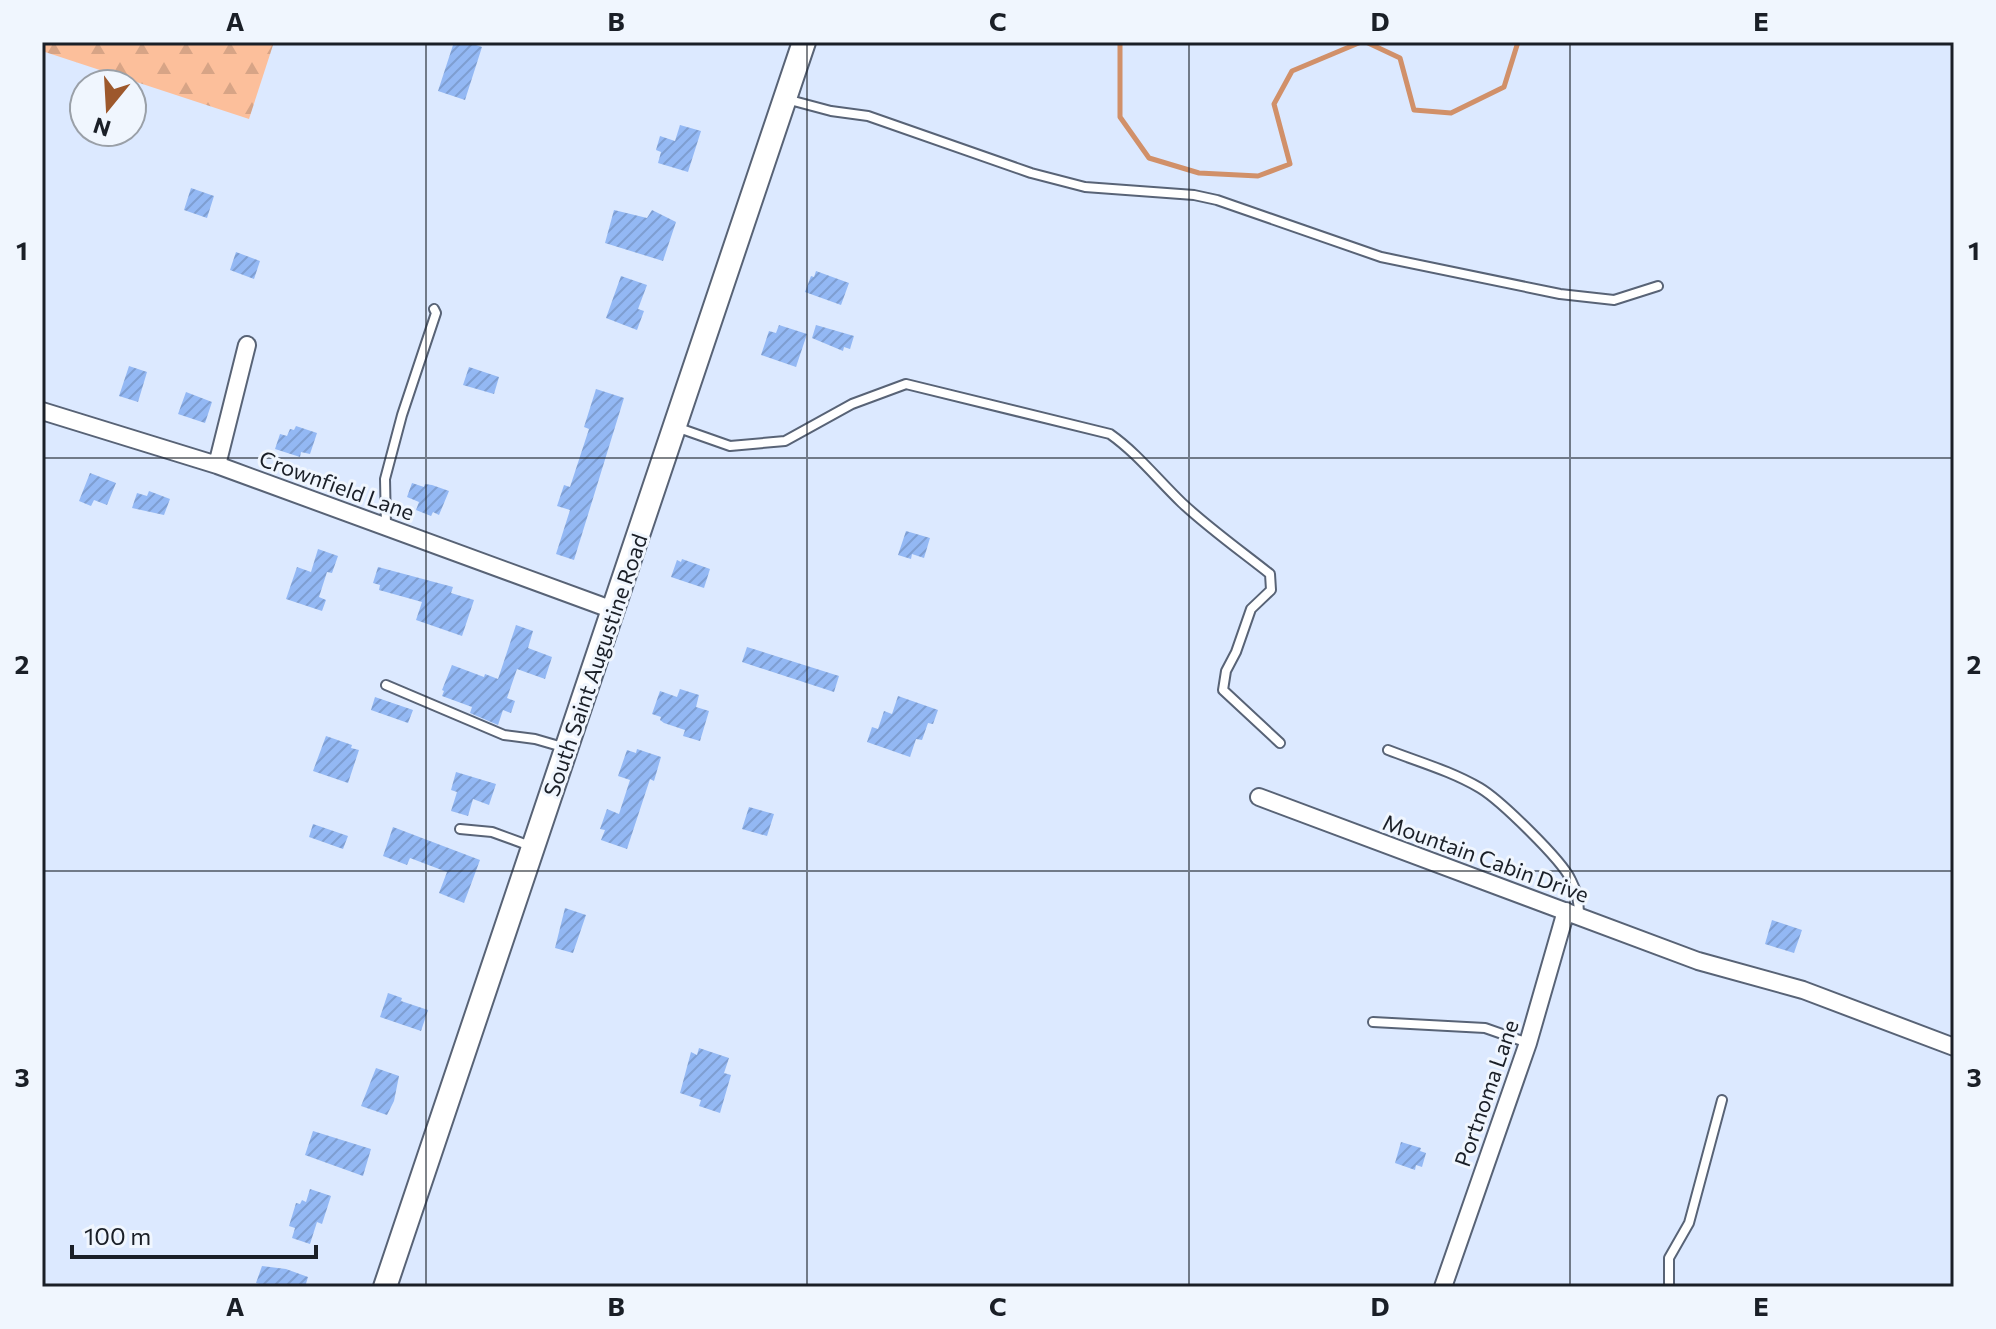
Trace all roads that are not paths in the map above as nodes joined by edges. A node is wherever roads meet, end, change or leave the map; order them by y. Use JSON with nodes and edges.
{"nodes":[{"id":1,"x":804,"y":42,"type":"edge"},
{"id":2,"x":785,"y":99,"type":"junction"},
{"id":3,"x":1658,"y":286,"type":"dead end"},
{"id":4,"x":434,"y":309,"type":"dead end"},
{"id":5,"x":247,"y":345,"type":"dead end"},
{"id":6,"x":42,"y":411,"type":"edge"},
{"id":7,"x":675,"y":427,"type":"junction"},
{"id":8,"x":217,"y":465,"type":"junction"},
{"id":9,"x":386,"y":527,"type":"junction"},
{"id":10,"x":613,"y":610,"type":"junction"},
{"id":11,"x":386,"y":685,"type":"dead end"},
{"id":12,"x":1280,"y":743,"type":"dead end"},
{"id":13,"x":567,"y":748,"type":"junction"},
{"id":14,"x":1388,"y":750,"type":"dead end"},
{"id":15,"x":1259,"y":797,"type":"dead end"},
{"id":16,"x":460,"y":829,"type":"dead end"},
{"id":17,"x":533,"y":847,"type":"junction"},
{"id":18,"x":1572,"y":913,"type":"junction"},
{"id":19,"x":1373,"y":1022,"type":"dead end"},
{"id":20,"x":1528,"y":1043,"type":"junction"},
{"id":21,"x":1954,"y":1047,"type":"edge"},
{"id":22,"x":1722,"y":1100,"type":"dead end"},
{"id":23,"x":385,"y":1287,"type":"edge"},
{"id":24,"x":1443,"y":1287,"type":"edge"},
{"id":25,"x":1669,"y":1287,"type":"edge"}],
"edges":[{"from":1,"to":2,"type":"street","name":"South Saint Augustine Road"},
{"from":2,"to":3,"type":"lane"},
{"from":2,"to":7,"type":"street","name":"South Saint Augustine Road"},
{"from":4,"to":9,"type":"lane"},
{"from":5,"to":8,"type":"street"},
{"from":6,"to":8,"type":"street","name":"Crownfield Lane"},
{"from":7,"to":10,"type":"street","name":"South Saint Augustine Road"},
{"from":7,"to":12,"type":"lane"},
{"from":8,"to":9,"type":"street","name":"Crownfield Lane"},
{"from":9,"to":10,"type":"street","name":"Crownfield Lane"},
{"from":10,"to":13,"type":"street","name":"South Saint Augustine Road"},
{"from":11,"to":13,"type":"lane"},
{"from":13,"to":17,"type":"street","name":"South Saint Augustine Road"},
{"from":14,"to":18,"type":"lane"},
{"from":15,"to":18,"type":"street","name":"Mountain Cabin Drive"},
{"from":16,"to":17,"type":"lane"},
{"from":17,"to":23,"type":"street","name":"South Saint Augustine Road"},
{"from":18,"to":20,"type":"street","name":"Portnoma Lane"},
{"from":18,"to":21,"type":"street","name":"Mountain Cabin Drive"},
{"from":19,"to":20,"type":"lane"},
{"from":20,"to":24,"type":"street","name":"Portnoma Lane"},
{"from":22,"to":25,"type":"lane"}]}
